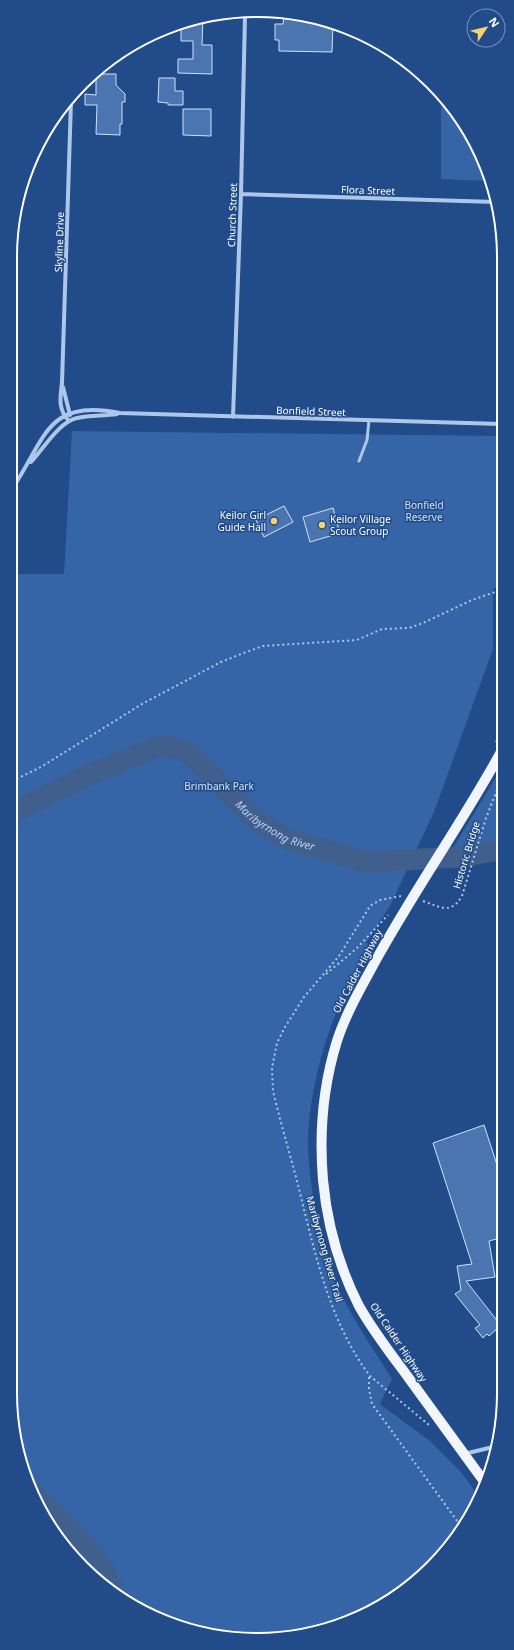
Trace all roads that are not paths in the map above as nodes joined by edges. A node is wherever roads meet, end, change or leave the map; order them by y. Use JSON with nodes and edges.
{"nodes":[{"id":1,"x":245,"y":18,"type":"edge"},
{"id":2,"x":71,"y":106,"type":"edge"},
{"id":3,"x":240,"y":194,"type":"junction"},
{"id":4,"x":490,"y":202,"type":"edge"},
{"id":5,"x":62,"y":383,"type":"junction"},
{"id":6,"x":71,"y":412,"type":"junction"},
{"id":7,"x":120,"y":413,"type":"junction"},
{"id":8,"x":64,"y":415,"type":"junction"},
{"id":9,"x":233,"y":417,"type":"junction"},
{"id":10,"x":369,"y":420,"type":"junction"},
{"id":11,"x":69,"y":421,"type":"junction"},
{"id":12,"x":497,"y":424,"type":"edge"},
{"id":13,"x":359,"y":460,"type":"dead end"},
{"id":14,"x":28,"y":465,"type":"junction"},
{"id":15,"x":17,"y":482,"type":"edge"},
{"id":16,"x":497,"y":759,"type":"edge"},
{"id":17,"x":490,"y":1448,"type":"edge"},
{"id":18,"x":464,"y":1454,"type":"junction"},
{"id":19,"x":481,"y":1478,"type":"edge"}],
"edges":[{"from":1,"to":3,"type":"street","name":"Church Street"},
{"from":2,"to":5,"type":"street","name":"Skyline Drive"},
{"from":3,"to":4,"type":"street","name":"Flora Street"},
{"from":3,"to":9,"type":"street","name":"Church Street"},
{"from":5,"to":6,"type":"street","name":"Skyline Drive"},
{"from":5,"to":8,"type":"street","name":"Skyline Drive"},
{"from":6,"to":7,"type":"street","name":"Bonfield Street"},
{"from":6,"to":8,"type":"street","name":"Bonfield Street"},
{"from":6,"to":11,"type":"street"},
{"from":7,"to":9,"type":"street","name":"Bonfield Street"},
{"from":7,"to":11,"type":"street","name":"Bonfield Street"},
{"from":8,"to":11,"type":"street","name":"Skyline Drive"},
{"from":8,"to":14,"type":"street","name":"Bonfield Street"},
{"from":9,"to":10,"type":"street","name":"Bonfield Street"},
{"from":10,"to":12,"type":"street","name":"Bonfield Street"},
{"from":10,"to":13,"type":"lane"},
{"from":11,"to":14,"type":"street"},
{"from":14,"to":15,"type":"street"},
{"from":16,"to":18,"type":"main road","name":"Old Calder Highway"},
{"from":17,"to":18,"type":"street"},
{"from":18,"to":19,"type":"main road","name":"Old Calder Highway"}]}
